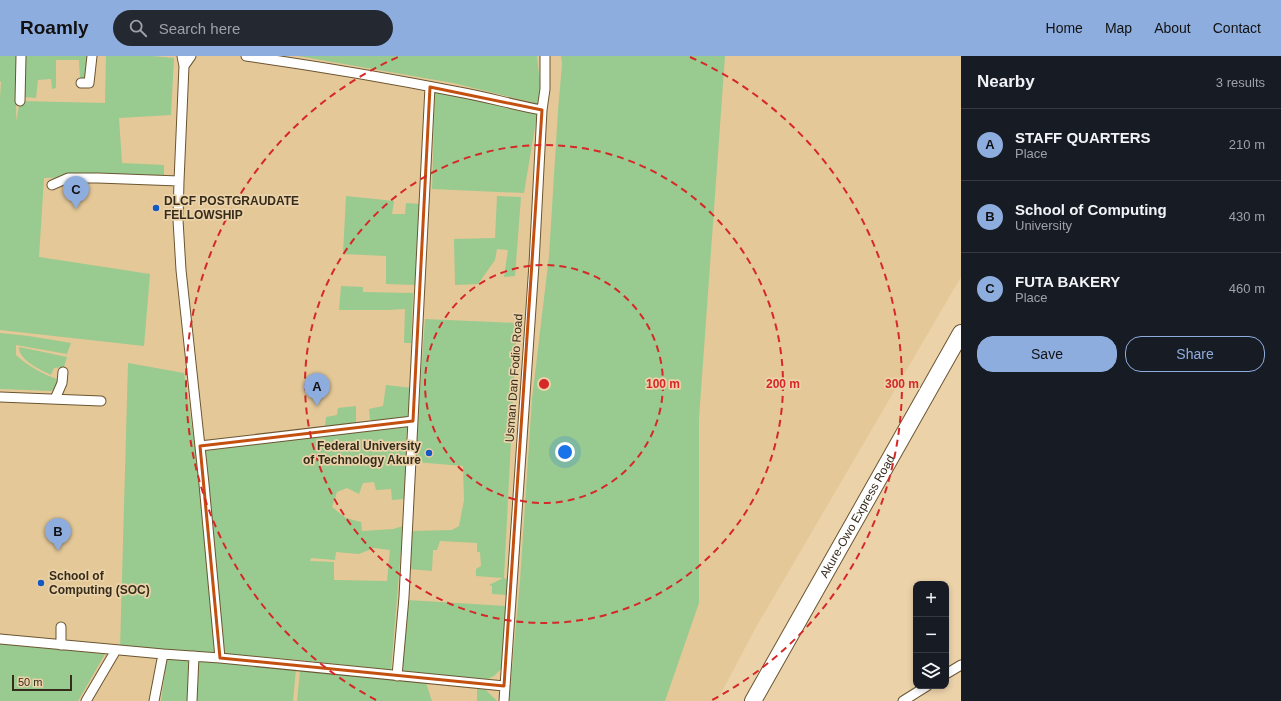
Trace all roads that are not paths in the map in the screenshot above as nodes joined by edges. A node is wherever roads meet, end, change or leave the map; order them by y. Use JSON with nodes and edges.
{"nodes":[{"id":1,"x":21,"y":56,"type":"edge"},
{"id":2,"x":92,"y":56,"type":"edge"},
{"id":3,"x":182,"y":56,"type":"edge"},
{"id":4,"x":191,"y":56,"type":"edge"},
{"id":5,"x":247,"y":56,"type":"edge"},
{"id":6,"x":545,"y":56,"type":"edge"},
{"id":7,"x":184,"y":66,"type":"junction"},
{"id":8,"x":81,"y":83,"type":"dead end"},
{"id":9,"x":430,"y":87,"type":"junction"},
{"id":10,"x":20,"y":101,"type":"dead end"},
{"id":11,"x":542,"y":110,"type":"junction"},
{"id":12,"x":179,"y":182,"type":"junction"},
{"id":13,"x":52,"y":185,"type":"dead end"},
{"id":14,"x":961,"y":332,"type":"edge"},
{"id":15,"x":63,"y":372,"type":"dead end"},
{"id":16,"x":0,"y":397,"type":"edge"},
{"id":17,"x":55,"y":399,"type":"junction"},
{"id":18,"x":101,"y":401,"type":"dead end"},
{"id":19,"x":413,"y":422,"type":"junction"},
{"id":20,"x":200,"y":446,"type":"junction"},
{"id":21,"x":60,"y":627,"type":"dead end"},
{"id":22,"x":0,"y":639,"type":"edge"},
{"id":23,"x":61,"y":645,"type":"junction"},
{"id":24,"x":116,"y":650,"type":"junction"},
{"id":25,"x":163,"y":654,"type":"junction"},
{"id":26,"x":194,"y":656,"type":"junction"},
{"id":27,"x":220,"y":658,"type":"junction"},
{"id":28,"x":961,"y":665,"type":"edge"},
{"id":29,"x":949,"y":672,"type":"edge"},
{"id":30,"x":397,"y":676,"type":"junction"},
{"id":31,"x":504,"y":686,"type":"junction"},
{"id":32,"x":922,"y":689,"type":"edge"},
{"id":33,"x":86,"y":701,"type":"edge"},
{"id":34,"x":154,"y":701,"type":"edge"},
{"id":35,"x":192,"y":701,"type":"edge"},
{"id":36,"x":504,"y":701,"type":"edge"},
{"id":37,"x":753,"y":701,"type":"edge"},
{"id":38,"x":903,"y":701,"type":"edge"}],
"edges":[{"from":1,"to":10,"type":"street"},
{"from":2,"to":8,"type":"street"},
{"from":3,"to":7,"type":"street"},
{"from":4,"to":7,"type":"street"},
{"from":5,"to":9,"type":"street"},
{"from":6,"to":11,"type":"street","name":"Usman Dan Fodio Road"},
{"from":7,"to":12,"type":"street"},
{"from":9,"to":11,"type":"street"},
{"from":9,"to":19,"type":"street"},
{"from":11,"to":31,"type":"street","name":"Usman Dan Fodio Road"},
{"from":12,"to":13,"type":"street"},
{"from":12,"to":20,"type":"street"},
{"from":14,"to":37,"type":"highway","name":"Akure-Owo Express Road"},
{"from":15,"to":17,"type":"street"},
{"from":16,"to":17,"type":"street"},
{"from":17,"to":18,"type":"street"},
{"from":19,"to":20,"type":"street"},
{"from":19,"to":30,"type":"street"},
{"from":20,"to":27,"type":"street"},
{"from":21,"to":23,"type":"street"},
{"from":22,"to":23,"type":"street"},
{"from":23,"to":24,"type":"street"},
{"from":24,"to":25,"type":"street"},
{"from":24,"to":33,"type":"street"},
{"from":25,"to":26,"type":"street"},
{"from":25,"to":34,"type":"street"},
{"from":26,"to":27,"type":"street"},
{"from":26,"to":35,"type":"street"},
{"from":27,"to":30,"type":"street"},
{"from":28,"to":29,"type":"street"},
{"from":30,"to":31,"type":"street"},
{"from":31,"to":36,"type":"street","name":"Usman Dan Fodio Road"},
{"from":32,"to":38,"type":"street"}]}
